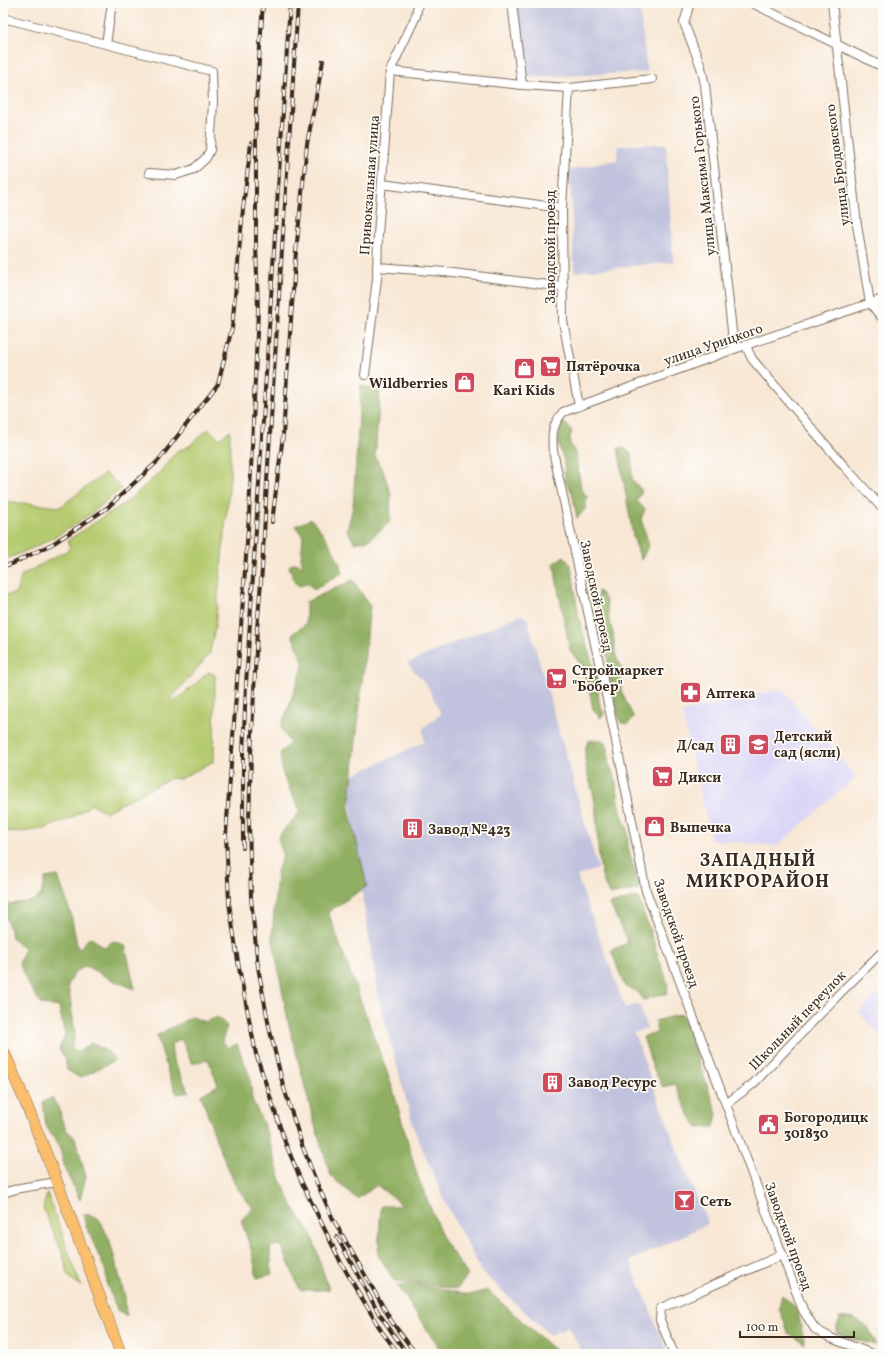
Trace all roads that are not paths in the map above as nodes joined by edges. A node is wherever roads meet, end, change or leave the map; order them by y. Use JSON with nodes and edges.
{"nodes":[{"id":1,"x":112,"y":3,"type":"edge"},
{"id":2,"x":418,"y":3,"type":"edge"},
{"id":3,"x":512,"y":3,"type":"edge"},
{"id":4,"x":690,"y":3,"type":"edge"},
{"id":5,"x":752,"y":3,"type":"edge"},
{"id":6,"x":832,"y":3,"type":"edge"},
{"id":7,"x":3,"y":18,"type":"edge"},
{"id":8,"x":106,"y":44,"type":"junction"},
{"id":9,"x":837,"y":44,"type":"junction"},
{"id":10,"x":883,"y":67,"type":"edge"},
{"id":11,"x":390,"y":71,"type":"junction"},
{"id":12,"x":652,"y":79,"type":"dead end"},
{"id":13,"x":522,"y":85,"type":"junction"},
{"id":14,"x":569,"y":88,"type":"junction"},
{"id":15,"x":149,"y":173,"type":"dead end"},
{"id":16,"x":382,"y":184,"type":"junction"},
{"id":17,"x":562,"y":208,"type":"junction"},
{"id":18,"x":377,"y":266,"type":"junction"},
{"id":19,"x":564,"y":287,"type":"junction"},
{"id":20,"x":883,"y":299,"type":"edge"},
{"id":21,"x":870,"y":304,"type":"junction"},
{"id":22,"x":883,"y":318,"type":"edge"},
{"id":23,"x":746,"y":346,"type":"junction"},
{"id":24,"x":734,"y":349,"type":"junction"},
{"id":25,"x":365,"y":375,"type":"dead end"},
{"id":26,"x":579,"y":406,"type":"junction"},
{"id":27,"x":556,"y":421,"type":"joint"},
{"id":28,"x":883,"y":509,"type":"edge"},
{"id":29,"x":883,"y":951,"type":"edge"},
{"id":30,"x":3,"y":1050,"type":"edge"},
{"id":31,"x":726,"y":1104,"type":"junction"},
{"id":32,"x":57,"y":1182,"type":"junction"},
{"id":33,"x":3,"y":1193,"type":"edge"},
{"id":34,"x":782,"y":1255,"type":"junction"},
{"id":35,"x":121,"y":1354,"type":"edge"},
{"id":36,"x":674,"y":1354,"type":"edge"},
{"id":37,"x":872,"y":1354,"type":"edge"}],
"edges":[{"from":1,"to":8,"type":"street"},
{"from":2,"to":11,"type":"street","name":"Привокзальная улица"},
{"from":3,"to":13,"type":"street"},
{"from":4,"to":24,"type":"street","name":"улица Максима Горького"},
{"from":5,"to":9,"type":"street"},
{"from":6,"to":9,"type":"street","name":"улица Бродовского"},
{"from":7,"to":8,"type":"street"},
{"from":8,"to":15,"type":"street"},
{"from":9,"to":10,"type":"street"},
{"from":9,"to":21,"type":"street","name":"улица Бродовского"},
{"from":11,"to":13,"type":"street"},
{"from":11,"to":16,"type":"street","name":"Привокзальная улица"},
{"from":12,"to":14,"type":"street"},
{"from":13,"to":14,"type":"street"},
{"from":14,"to":17,"type":"street","name":"Заводской проезд"},
{"from":16,"to":17,"type":"street"},
{"from":16,"to":18,"type":"street","name":"Привокзальная улица"},
{"from":17,"to":19,"type":"street","name":"Заводской проезд"},
{"from":18,"to":19,"type":"street"},
{"from":18,"to":25,"type":"street","name":"Привокзальная улица"},
{"from":19,"to":26,"type":"street","name":"Заводской проезд"},
{"from":20,"to":21,"type":"street","name":"улица Урицкого"},
{"from":21,"to":22,"type":"street"},
{"from":21,"to":23,"type":"street","name":"улица Урицкого"},
{"from":23,"to":24,"type":"street","name":"улица Урицкого"},
{"from":23,"to":28,"type":"street"},
{"from":24,"to":26,"type":"street","name":"улица Урицкого"},
{"from":26,"to":27,"type":"street","name":"улица Урицкого"},
{"from":27,"to":31,"type":"street","name":"Заводской проезд"},
{"from":29,"to":31,"type":"street","name":"Школьный переулок"},
{"from":30,"to":32,"type":"main road"},
{"from":31,"to":34,"type":"street","name":"Заводской проезд"},
{"from":32,"to":33,"type":"street"},
{"from":32,"to":35,"type":"main road"},
{"from":34,"to":36,"type":"street"},
{"from":34,"to":37,"type":"street","name":"Заводской проезд"}]}
